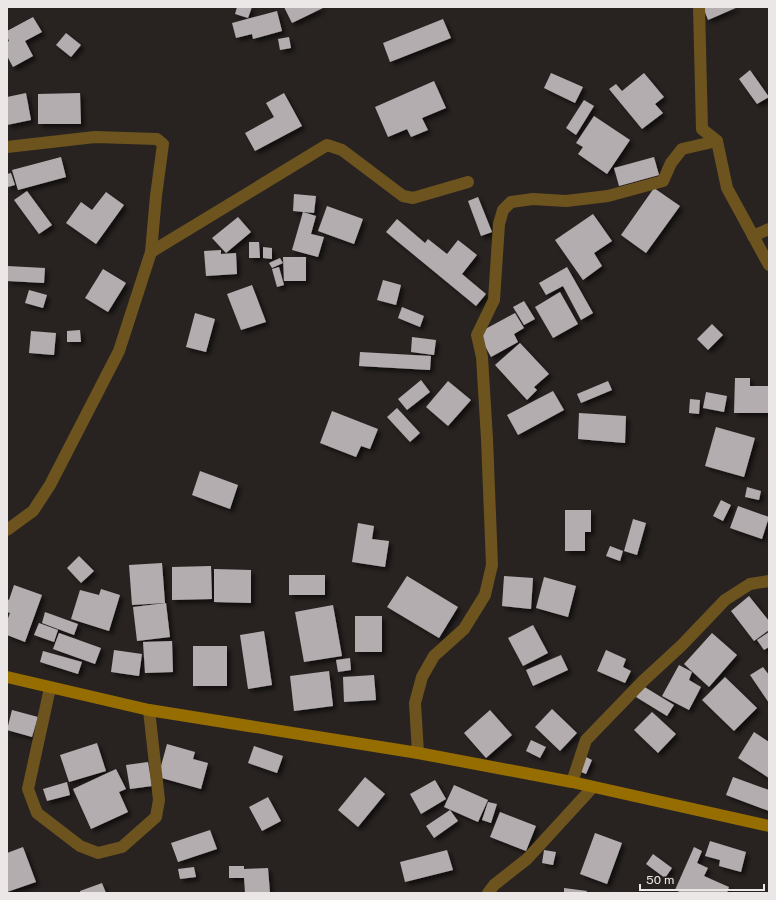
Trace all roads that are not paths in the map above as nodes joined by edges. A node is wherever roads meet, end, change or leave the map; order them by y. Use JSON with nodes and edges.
{"nodes":[{"id":1,"x":699,"y":7,"type":"edge"},
{"id":2,"x":717,"y":141,"type":"junction"},
{"id":3,"x":7,"y":147,"type":"edge"},
{"id":4,"x":468,"y":182,"type":"dead end"},
{"id":5,"x":769,"y":229,"type":"edge"},
{"id":6,"x":753,"y":236,"type":"junction"},
{"id":7,"x":151,"y":252,"type":"junction"},
{"id":8,"x":769,"y":265,"type":"edge"},
{"id":9,"x":7,"y":530,"type":"edge"},
{"id":10,"x":769,"y":581,"type":"edge"},
{"id":11,"x":7,"y":677,"type":"edge"},
{"id":12,"x":50,"y":688,"type":"junction"},
{"id":13,"x":149,"y":710,"type":"junction"},
{"id":14,"x":418,"y":753,"type":"junction"},
{"id":15,"x":572,"y":782,"type":"junction"},
{"id":16,"x":594,"y":787,"type":"junction"},
{"id":17,"x":769,"y":826,"type":"edge"},
{"id":18,"x":488,"y":893,"type":"edge"}],
"edges":[{"from":1,"to":2,"type":"street"},
{"from":2,"to":6,"type":"street"},
{"from":2,"to":14,"type":"street"},
{"from":3,"to":7,"type":"street"},
{"from":4,"to":7,"type":"street"},
{"from":5,"to":6,"type":"street"},
{"from":6,"to":8,"type":"street"},
{"from":7,"to":9,"type":"street"},
{"from":10,"to":15,"type":"street"},
{"from":11,"to":12,"type":"main road"},
{"from":12,"to":13,"type":"main road"},
{"from":12,"to":13,"type":"street"},
{"from":13,"to":14,"type":"main road"},
{"from":14,"to":15,"type":"main road"},
{"from":15,"to":16,"type":"main road"},
{"from":16,"to":17,"type":"main road"},
{"from":16,"to":18,"type":"street"}]}
